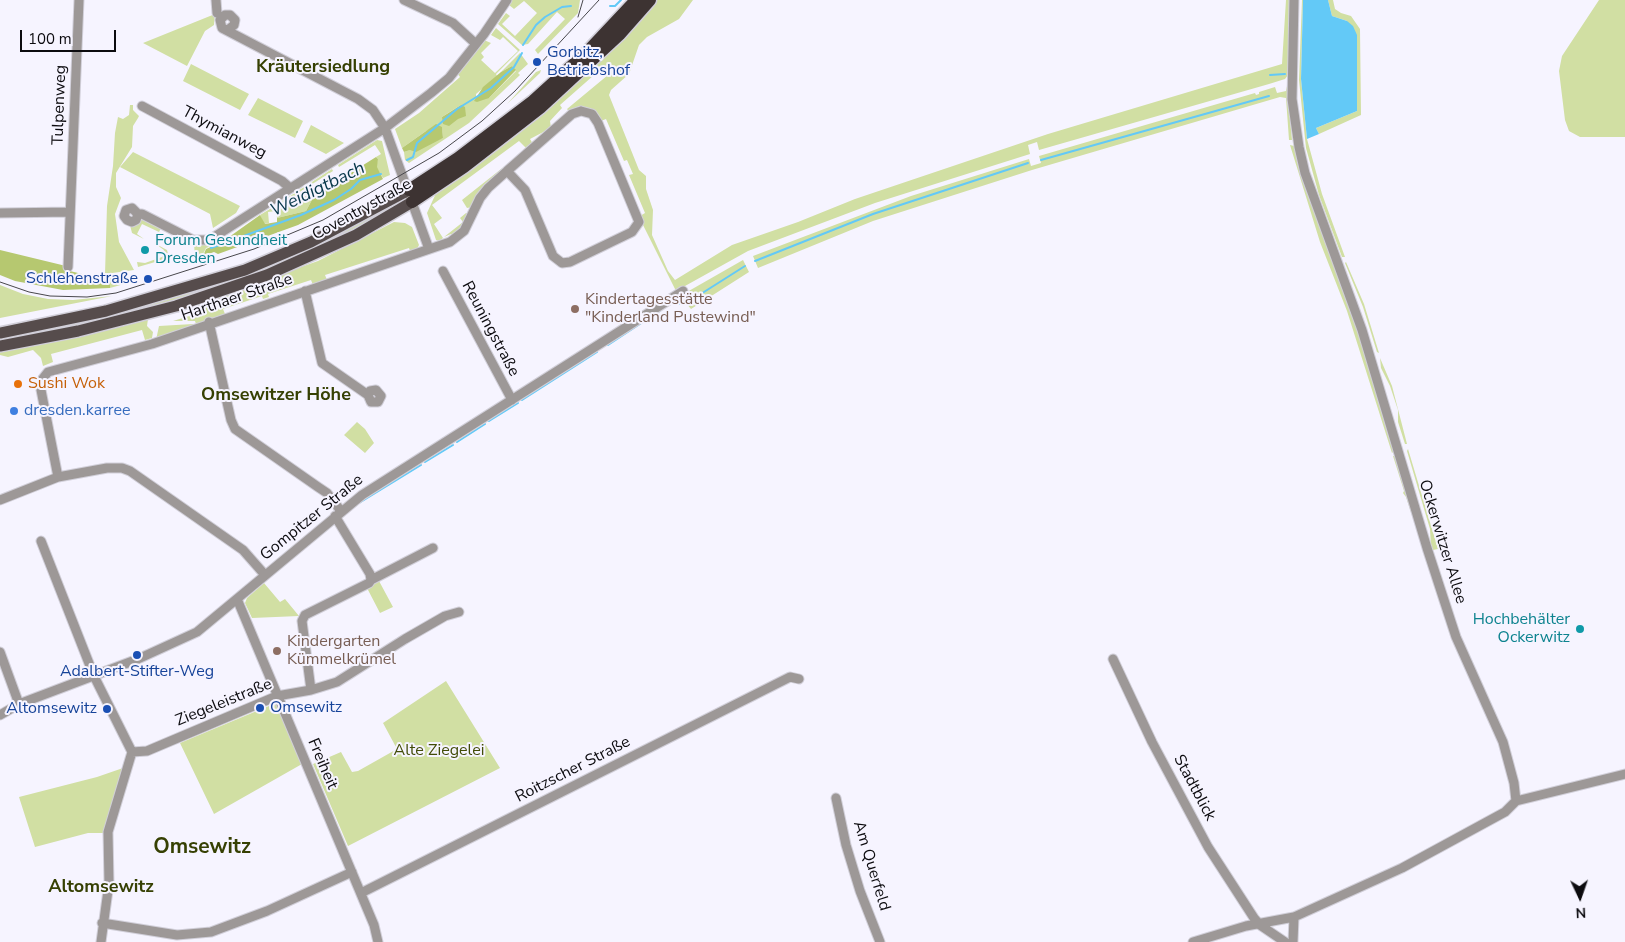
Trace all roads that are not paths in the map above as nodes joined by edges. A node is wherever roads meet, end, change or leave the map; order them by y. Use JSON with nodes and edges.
{"nodes":[{"id":1,"x":79,"y":0,"type":"edge"},
{"id":2,"x":216,"y":0,"type":"edge"},
{"id":3,"x":404,"y":0,"type":"edge"},
{"id":4,"x":507,"y":0,"type":"edge"},
{"id":5,"x":636,"y":0,"type":"edge"},
{"id":6,"x":650,"y":0,"type":"edge"},
{"id":7,"x":1294,"y":0,"type":"edge"},
{"id":8,"x":217,"y":13,"type":"dead end"},
{"id":9,"x":229,"y":30,"type":"dead end"},
{"id":10,"x":476,"y":44,"type":"junction"},
{"id":11,"x":142,"y":106,"type":"dead end"},
{"id":12,"x":385,"y":128,"type":"junction"},
{"id":13,"x":507,"y":171,"type":"junction"},
{"id":14,"x":290,"y":188,"type":"junction"},
{"id":15,"x":411,"y":196,"type":"junction"},
{"id":16,"x":70,"y":212,"type":"junction"},
{"id":17,"x":0,"y":213,"type":"edge"},
{"id":18,"x":138,"y":214,"type":"dead end"},
{"id":19,"x":429,"y":249,"type":"junction"},
{"id":20,"x":68,"y":266,"type":"dead end"},
{"id":21,"x":443,"y":271,"type":"dead end"},
{"id":22,"x":305,"y":291,"type":"junction"},
{"id":23,"x":683,"y":291,"type":"dead end"},
{"id":24,"x":210,"y":322,"type":"junction"},
{"id":25,"x":0,"y":334,"type":"edge"},
{"id":26,"x":0,"y":346,"type":"edge"},
{"id":27,"x":368,"y":395,"type":"dead end"},
{"id":28,"x":512,"y":400,"type":"junction"},
{"id":29,"x":58,"y":477,"type":"junction"},
{"id":30,"x":0,"y":500,"type":"edge"},
{"id":31,"x":338,"y":514,"type":"junction"},
{"id":32,"x":41,"y":541,"type":"dead end"},
{"id":33,"x":432,"y":548,"type":"dead end"},
{"id":34,"x":265,"y":575,"type":"junction"},
{"id":35,"x":371,"y":580,"type":"junction"},
{"id":36,"x":237,"y":599,"type":"junction"},
{"id":37,"x":459,"y":612,"type":"dead end"},
{"id":38,"x":0,"y":652,"type":"edge"},
{"id":39,"x":1114,"y":658,"type":"dead end"},
{"id":40,"x":94,"y":676,"type":"junction"},
{"id":41,"x":799,"y":679,"type":"dead end"},
{"id":42,"x":311,"y":690,"type":"junction"},
{"id":43,"x":277,"y":696,"type":"junction"},
{"id":44,"x":18,"y":704,"type":"junction"},
{"id":45,"x":0,"y":715,"type":"edge"},
{"id":46,"x":132,"y":752,"type":"junction"},
{"id":47,"x":1625,"y":774,"type":"edge"},
{"id":48,"x":836,"y":798,"type":"dead end"},
{"id":49,"x":1516,"y":801,"type":"junction"},
{"id":50,"x":352,"y":872,"type":"junction"},
{"id":51,"x":360,"y":892,"type":"junction"},
{"id":52,"x":1294,"y":917,"type":"junction"},
{"id":53,"x":102,"y":923,"type":"junction"},
{"id":54,"x":1260,"y":925,"type":"junction"},
{"id":55,"x":100,"y":942,"type":"edge"},
{"id":56,"x":378,"y":942,"type":"edge"},
{"id":57,"x":880,"y":942,"type":"edge"},
{"id":58,"x":1193,"y":942,"type":"edge"},
{"id":59,"x":1285,"y":942,"type":"edge"},
{"id":60,"x":1293,"y":942,"type":"edge"}],
"edges":[{"from":1,"to":16,"type":"street","name":"Tulpenweg"},
{"from":2,"to":8,"type":"street"},
{"from":3,"to":10,"type":"street"},
{"from":4,"to":10,"type":"street"},
{"from":5,"to":15,"type":"highway","name":"Coventrystraße"},
{"from":6,"to":15,"type":"highway","name":"Coventrystraße"},
{"from":7,"to":49,"type":"street","name":"Ockerwitzer Allee"},
{"from":9,"to":12,"type":"street"},
{"from":10,"to":12,"type":"street"},
{"from":11,"to":14,"type":"street","name":"Thymianweg"},
{"from":12,"to":14,"type":"street"},
{"from":12,"to":15,"type":"street"},
{"from":13,"to":13,"type":"street","name":"Harthaer Straße"},
{"from":13,"to":19,"type":"street","name":"Harthaer Straße"},
{"from":14,"to":18,"type":"street"},
{"from":15,"to":19,"type":"street"},
{"from":15,"to":25,"type":"main road","name":"Coventrystraße"},
{"from":15,"to":26,"type":"main road","name":"Coventrystraße"},
{"from":16,"to":17,"type":"street"},
{"from":16,"to":20,"type":"street","name":"Tulpenweg"},
{"from":19,"to":22,"type":"street","name":"Harthaer Straße"},
{"from":21,"to":28,"type":"street","name":"Reuningstraße"},
{"from":22,"to":24,"type":"street","name":"Harthaer Straße"},
{"from":22,"to":27,"type":"street"},
{"from":23,"to":28,"type":"street","name":"Gompitzer Straße"},
{"from":24,"to":29,"type":"street","name":"Harthaer Straße"},
{"from":24,"to":31,"type":"street"},
{"from":28,"to":31,"type":"street","name":"Gompitzer Straße"},
{"from":29,"to":30,"type":"street"},
{"from":29,"to":34,"type":"street"},
{"from":31,"to":34,"type":"street","name":"Gompitzer Straße"},
{"from":31,"to":35,"type":"street"},
{"from":32,"to":40,"type":"street"},
{"from":33,"to":35,"type":"street"},
{"from":34,"to":36,"type":"street","name":"Gompitzer Straße"},
{"from":35,"to":42,"type":"street"},
{"from":36,"to":40,"type":"street","name":"Gompitzer Straße"},
{"from":36,"to":43,"type":"street","name":"Freiheit"},
{"from":37,"to":42,"type":"street","name":"Ziegeleistraße"},
{"from":38,"to":44,"type":"street"},
{"from":39,"to":54,"type":"street","name":"Stadtblick"},
{"from":40,"to":44,"type":"street","name":"Gompitzer Straße"},
{"from":40,"to":46,"type":"street"},
{"from":41,"to":51,"type":"street","name":"Roitzscher Straße"},
{"from":42,"to":43,"type":"street","name":"Ziegeleistraße"},
{"from":43,"to":46,"type":"street","name":"Ziegeleistraße"},
{"from":43,"to":50,"type":"street","name":"Freiheit"},
{"from":44,"to":45,"type":"street","name":"Gompitzer Straße"},
{"from":46,"to":53,"type":"street"},
{"from":47,"to":49,"type":"street"},
{"from":48,"to":57,"type":"street","name":"Am Querfeld"},
{"from":49,"to":52,"type":"street"},
{"from":50,"to":51,"type":"street","name":"Freiheit"},
{"from":50,"to":53,"type":"street"},
{"from":51,"to":56,"type":"street","name":"Freiheit"},
{"from":52,"to":54,"type":"street"},
{"from":52,"to":60,"type":"street"},
{"from":53,"to":55,"type":"street"},
{"from":54,"to":58,"type":"street"},
{"from":54,"to":59,"type":"street"}]}
